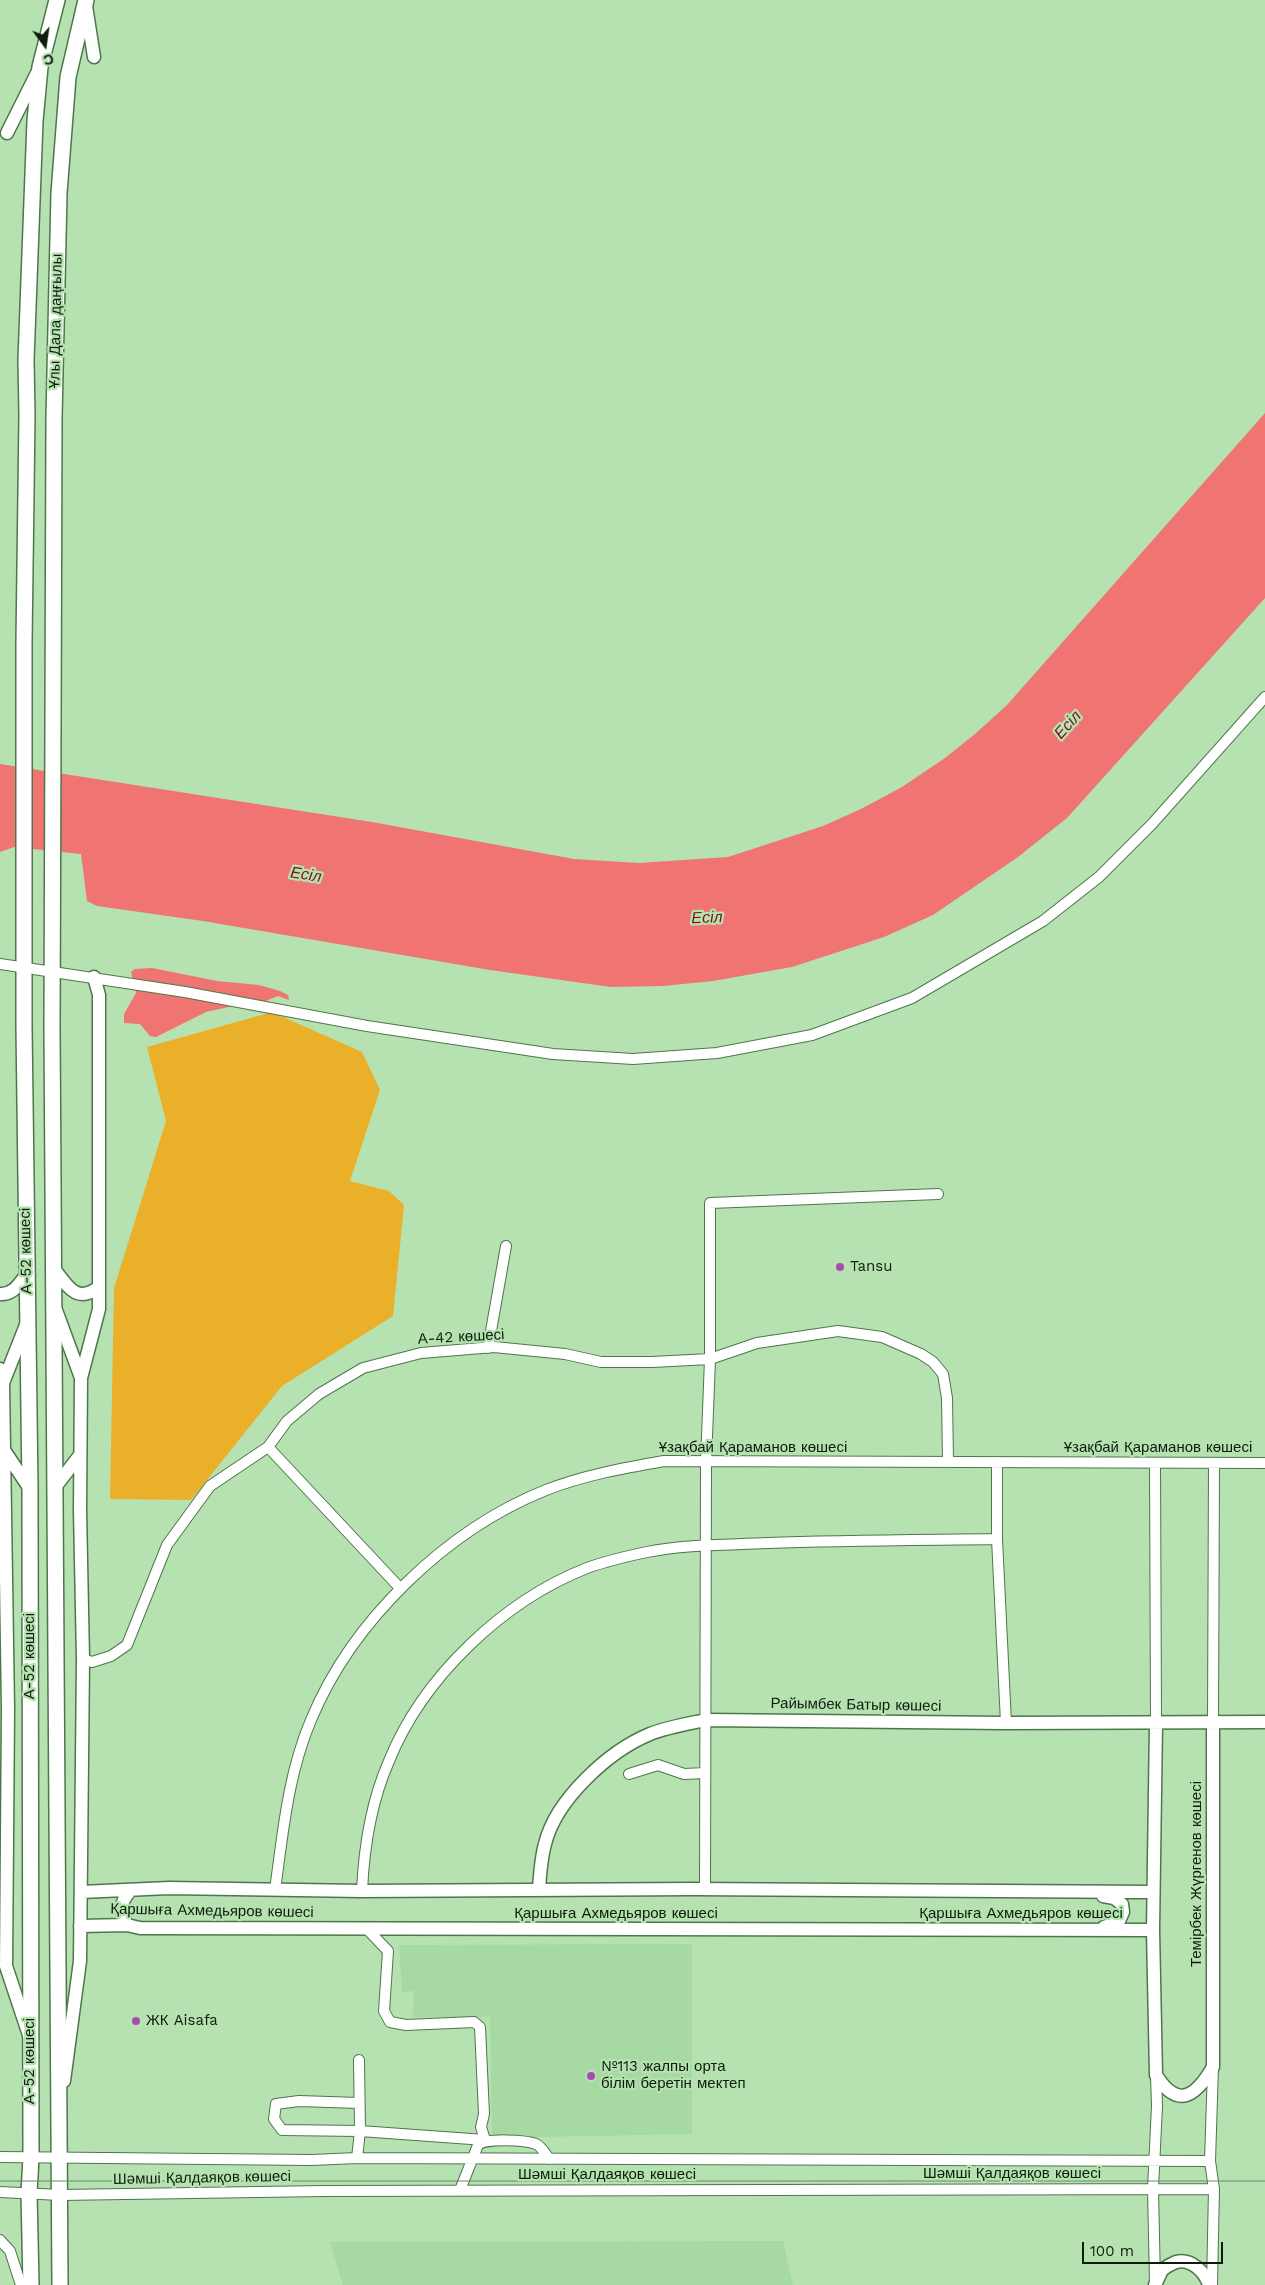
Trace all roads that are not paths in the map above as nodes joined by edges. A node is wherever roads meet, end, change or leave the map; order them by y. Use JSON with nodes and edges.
{"nodes":[{"id":1,"x":57,"y":0,"type":"edge"},
{"id":2,"x":86,"y":1,"type":"edge"},
{"id":3,"x":94,"y":58,"type":"dead end"},
{"id":4,"x":40,"y":67,"type":"junction"},
{"id":5,"x":7,"y":133,"type":"dead end"},
{"id":6,"x":1265,"y":697,"type":"edge"},
{"id":7,"x":0,"y":964,"type":"edge"},
{"id":8,"x":94,"y":977,"type":"junction"},
{"id":9,"x":24,"y":1026,"type":"joint"},
{"id":10,"x":52,"y":1028,"type":"joint"},
{"id":11,"x":938,"y":1194,"type":"dead end"},
{"id":12,"x":506,"y":1246,"type":"dead end"},
{"id":13,"x":55,"y":1270,"type":"junction"},
{"id":14,"x":26,"y":1275,"type":"junction"},
{"id":15,"x":99,"y":1287,"type":"junction"},
{"id":16,"x":0,"y":1294,"type":"edge"},
{"id":17,"x":55,"y":1310,"type":"junction"},
{"id":18,"x":28,"y":1321,"type":"junction"},
{"id":19,"x":488,"y":1348,"type":"junction"},
{"id":20,"x":710,"y":1359,"type":"junction"},
{"id":21,"x":0,"y":1369,"type":"edge"},
{"id":22,"x":81,"y":1378,"type":"junction"},
{"id":23,"x":3,"y":1383,"type":"junction"},
{"id":24,"x":268,"y":1447,"type":"junction"},
{"id":25,"x":4,"y":1450,"type":"junction"},
{"id":26,"x":80,"y":1455,"type":"junction"},
{"id":27,"x":948,"y":1461,"type":"junction"},
{"id":28,"x":706,"y":1462,"type":"junction"},
{"id":29,"x":997,"y":1462,"type":"junction"},
{"id":30,"x":1214,"y":1463,"type":"junction"},
{"id":31,"x":1265,"y":1463,"type":"edge"},
{"id":32,"x":1155,"y":1464,"type":"junction"},
{"id":33,"x":56,"y":1486,"type":"junction"},
{"id":34,"x":30,"y":1489,"type":"junction"},
{"id":35,"x":997,"y":1539,"type":"junction"},
{"id":36,"x":706,"y":1546,"type":"junction"},
{"id":37,"x":400,"y":1588,"type":"junction"},
{"id":38,"x":83,"y":1659,"type":"junction"},
{"id":39,"x":4,"y":1710,"type":"edge"},
{"id":40,"x":706,"y":1720,"type":"junction"},
{"id":41,"x":1265,"y":1722,"type":"edge"},
{"id":42,"x":1006,"y":1723,"type":"junction"},
{"id":43,"x":1156,"y":1723,"type":"junction"},
{"id":44,"x":1213,"y":1723,"type":"junction"},
{"id":45,"x":705,"y":1773,"type":"junction"},
{"id":46,"x":629,"y":1774,"type":"dead end"},
{"id":47,"x":539,"y":1889,"type":"junction"},
{"id":48,"x":705,"y":1889,"type":"junction"},
{"id":49,"x":275,"y":1890,"type":"junction"},
{"id":50,"x":130,"y":1891,"type":"junction"},
{"id":51,"x":362,"y":1891,"type":"junction"},
{"id":52,"x":81,"y":1892,"type":"junction"},
{"id":53,"x":1088,"y":1892,"type":"junction"},
{"id":54,"x":1153,"y":1892,"type":"junction"},
{"id":55,"x":127,"y":1925,"type":"junction"},
{"id":56,"x":3,"y":1926,"type":"edge"},
{"id":57,"x":80,"y":1926,"type":"junction"},
{"id":58,"x":368,"y":1930,"type":"junction"},
{"id":59,"x":1094,"y":1930,"type":"junction"},
{"id":60,"x":1153,"y":1930,"type":"junction"},
{"id":61,"x":30,"y":2039,"type":"junction"},
{"id":62,"x":359,"y":2060,"type":"dead end"},
{"id":63,"x":1213,"y":2067,"type":"junction"},
{"id":64,"x":1156,"y":2075,"type":"junction"},
{"id":65,"x":359,"y":2103,"type":"junction"},
{"id":66,"x":60,"y":2116,"type":"junction"},
{"id":67,"x":360,"y":2131,"type":"junction"},
{"id":68,"x":485,"y":2140,"type":"junction"},
{"id":69,"x":0,"y":2157,"type":"edge"},
{"id":70,"x":31,"y":2158,"type":"junction"},
{"id":71,"x":357,"y":2158,"type":"junction"},
{"id":72,"x":472,"y":2158,"type":"junction"},
{"id":73,"x":60,"y":2159,"type":"junction"},
{"id":74,"x":549,"y":2159,"type":"junction"},
{"id":75,"x":1154,"y":2161,"type":"junction"},
{"id":76,"x":1210,"y":2161,"type":"junction"},
{"id":77,"x":1153,"y":2188,"type":"junction"},
{"id":78,"x":1214,"y":2188,"type":"junction"},
{"id":79,"x":460,"y":2190,"type":"junction"},
{"id":80,"x":0,"y":2192,"type":"edge"},
{"id":81,"x":29,"y":2193,"type":"junction"},
{"id":82,"x":60,"y":2195,"type":"junction"},
{"id":83,"x":0,"y":2240,"type":"edge"},
{"id":84,"x":21,"y":2285,"type":"edge"},
{"id":85,"x":31,"y":2285,"type":"edge"},
{"id":86,"x":60,"y":2285,"type":"edge"},
{"id":87,"x":1155,"y":2285,"type":"edge"},
{"id":88,"x":1210,"y":2285,"type":"edge"}],
"edges":[{"from":1,"to":4,"type":"main road","name":"Ұлы Дала даңғылы"},
{"from":2,"to":3,"type":"street"},
{"from":2,"to":10,"type":"main road","name":"Ұлы Дала даңғылы"},
{"from":4,"to":5,"type":"street"},
{"from":4,"to":9,"type":"main road","name":"Ұлы Дала даңғылы"},
{"from":6,"to":8,"type":"street"},
{"from":7,"to":8,"type":"street"},
{"from":8,"to":15,"type":"street"},
{"from":9,"to":14,"type":"main road","name":"А-52 көшесі"},
{"from":10,"to":13,"type":"main road","name":"А-52 көшесі"},
{"from":11,"to":20,"type":"street"},
{"from":12,"to":19,"type":"street"},
{"from":13,"to":15,"type":"street"},
{"from":13,"to":17,"type":"main road","name":"А-52 көшесі"},
{"from":14,"to":16,"type":"street"},
{"from":14,"to":18,"type":"main road","name":"А-52 көшесі"},
{"from":15,"to":22,"type":"street"},
{"from":17,"to":22,"type":"street"},
{"from":17,"to":33,"type":"main road","name":"А-52 көшесі"},
{"from":18,"to":23,"type":"street"},
{"from":18,"to":34,"type":"main road","name":"А-52 көшесі"},
{"from":19,"to":20,"type":"street","name":"А-42 көшесі"},
{"from":19,"to":24,"type":"street","name":"А-42 көшесі"},
{"from":20,"to":27,"type":"street","name":"А-42 көшесі"},
{"from":20,"to":28,"type":"street"},
{"from":21,"to":23,"type":"street"},
{"from":22,"to":26,"type":"street"},
{"from":23,"to":25,"type":"street"},
{"from":24,"to":37,"type":"street"},
{"from":24,"to":38,"type":"street","name":"А-42 көшесі"},
{"from":25,"to":34,"type":"street"},
{"from":25,"to":39,"type":"street"},
{"from":26,"to":33,"type":"street"},
{"from":26,"to":38,"type":"street"},
{"from":27,"to":28,"type":"street","name":"Ұзақбай Қараманов көшесі"},
{"from":27,"to":29,"type":"street","name":"Ұзақбай Қараманов көшесі"},
{"from":28,"to":36,"type":"street"},
{"from":28,"to":37,"type":"street","name":"Ұзақбай Қараманов көшесі"},
{"from":29,"to":32,"type":"street","name":"Ұзақбай Қараманов көшесі"},
{"from":29,"to":35,"type":"street"},
{"from":30,"to":31,"type":"street","name":"Ұзақбай Қараманов көшесі"},
{"from":30,"to":32,"type":"street","name":"Ұзақбай Қараманов көшесі"},
{"from":30,"to":44,"type":"street","name":"Темірбек Жүргенов көшесі"},
{"from":32,"to":43,"type":"street"},
{"from":33,"to":66,"type":"main road","name":"А-52 көшесі"},
{"from":34,"to":61,"type":"main road","name":"А-52 көшесі"},
{"from":35,"to":36,"type":"street"},
{"from":35,"to":42,"type":"street"},
{"from":36,"to":40,"type":"street"},
{"from":36,"to":51,"type":"street"},
{"from":37,"to":49,"type":"street","name":"Ұзақбай Қараманов көшесі"},
{"from":38,"to":52,"type":"street"},
{"from":39,"to":56,"type":"street"},
{"from":40,"to":42,"type":"street","name":"Райымбек Батыр көшесі"},
{"from":40,"to":45,"type":"street"},
{"from":40,"to":47,"type":"street","name":"Райымбек Батыр көшесі"},
{"from":41,"to":44,"type":"street","name":"Райымбек Батыр көшесі"},
{"from":42,"to":43,"type":"street","name":"Райымбек Батыр көшесі"},
{"from":43,"to":44,"type":"street","name":"Райымбек Батыр көшесі"},
{"from":43,"to":54,"type":"street"},
{"from":44,"to":63,"type":"street","name":"Темірбек Жүргенов көшесі"},
{"from":45,"to":46,"type":"street"},
{"from":45,"to":48,"type":"street"},
{"from":47,"to":48,"type":"street","name":"Қаршыға Ахмедьяров көшесі"},
{"from":47,"to":51,"type":"street","name":"Қаршыға Ахмедьяров көшесі"},
{"from":48,"to":53,"type":"street","name":"Қаршыға Ахмедьяров көшесі"},
{"from":49,"to":50,"type":"street","name":"Қаршыға Ахмедьяров көшесі"},
{"from":49,"to":51,"type":"street","name":"Қаршыға Ахмедьяров көшесі"},
{"from":50,"to":52,"type":"street","name":"Қаршыға Ахмедьяров көшесі"},
{"from":50,"to":55,"type":"street"},
{"from":52,"to":57,"type":"street"},
{"from":53,"to":54,"type":"street","name":"Қаршыға Ахмедьяров көшесі"},
{"from":53,"to":59,"type":"street"},
{"from":54,"to":60,"type":"street"},
{"from":55,"to":57,"type":"street","name":"Қаршыға Ахмедьяров көшесі"},
{"from":55,"to":58,"type":"street","name":"Қаршыға Ахмедьяров көшесі"},
{"from":56,"to":61,"type":"street"},
{"from":57,"to":66,"type":"street"},
{"from":58,"to":59,"type":"street","name":"Қаршыға Ахмедьяров көшесі"},
{"from":58,"to":68,"type":"street"},
{"from":59,"to":60,"type":"street","name":"Қаршыға Ахмедьяров көшесі"},
{"from":60,"to":64,"type":"street"},
{"from":61,"to":70,"type":"main road","name":"А-52 көшесі"},
{"from":62,"to":65,"type":"street"},
{"from":63,"to":64,"type":"street"},
{"from":63,"to":76,"type":"street","name":"Темірбек Жүргенов көшесі"},
{"from":64,"to":75,"type":"street"},
{"from":65,"to":67,"type":"street"},
{"from":65,"to":67,"type":"street"},
{"from":66,"to":73,"type":"main road","name":"А-52 көшесі"},
{"from":67,"to":68,"type":"street"},
{"from":67,"to":71,"type":"street"},
{"from":68,"to":72,"type":"street"},
{"from":68,"to":74,"type":"street"},
{"from":69,"to":70,"type":"street","name":"Шәмші Қалдаяқов көшесі"},
{"from":70,"to":73,"type":"street","name":"Шәмші Қалдаяқов көшесі"},
{"from":70,"to":81,"type":"main road","name":"А-52 көшесі"},
{"from":71,"to":72,"type":"street","name":"Шәмші Қалдаяқов көшесі"},
{"from":71,"to":73,"type":"street","name":"Шәмші Қалдаяқов көшесі"},
{"from":72,"to":74,"type":"street","name":"Шәмші Қалдаяқов көшесі"},
{"from":72,"to":79,"type":"street"},
{"from":73,"to":82,"type":"main road","name":"А-52 көшесі"},
{"from":74,"to":75,"type":"street","name":"Шәмші Қалдаяқов көшесі"},
{"from":75,"to":76,"type":"street","name":"Шәмші Қалдаяқов көшесі"},
{"from":75,"to":77,"type":"street"},
{"from":76,"to":78,"type":"street","name":"Темірбек Жүргенов көшесі"},
{"from":77,"to":78,"type":"street","name":"Шәмші Қалдаяқов көшесі"},
{"from":77,"to":79,"type":"street","name":"Шәмші Қалдаяқов көшесі"},
{"from":77,"to":87,"type":"street"},
{"from":78,"to":88,"type":"street","name":"Темірбек Жүргенов көшесі"},
{"from":79,"to":82,"type":"street","name":"Шәмші Қалдаяқов көшесі"},
{"from":80,"to":81,"type":"street","name":"Шәмші Қалдаяқов көшесі"},
{"from":81,"to":82,"type":"street","name":"Шәмші Қалдаяқов көшесі"},
{"from":81,"to":85,"type":"main road","name":"А-52 көшесі"},
{"from":82,"to":86,"type":"main road","name":"А-52 көшесі"},
{"from":83,"to":84,"type":"street"},
{"from":87,"to":88,"type":"street"}]}
